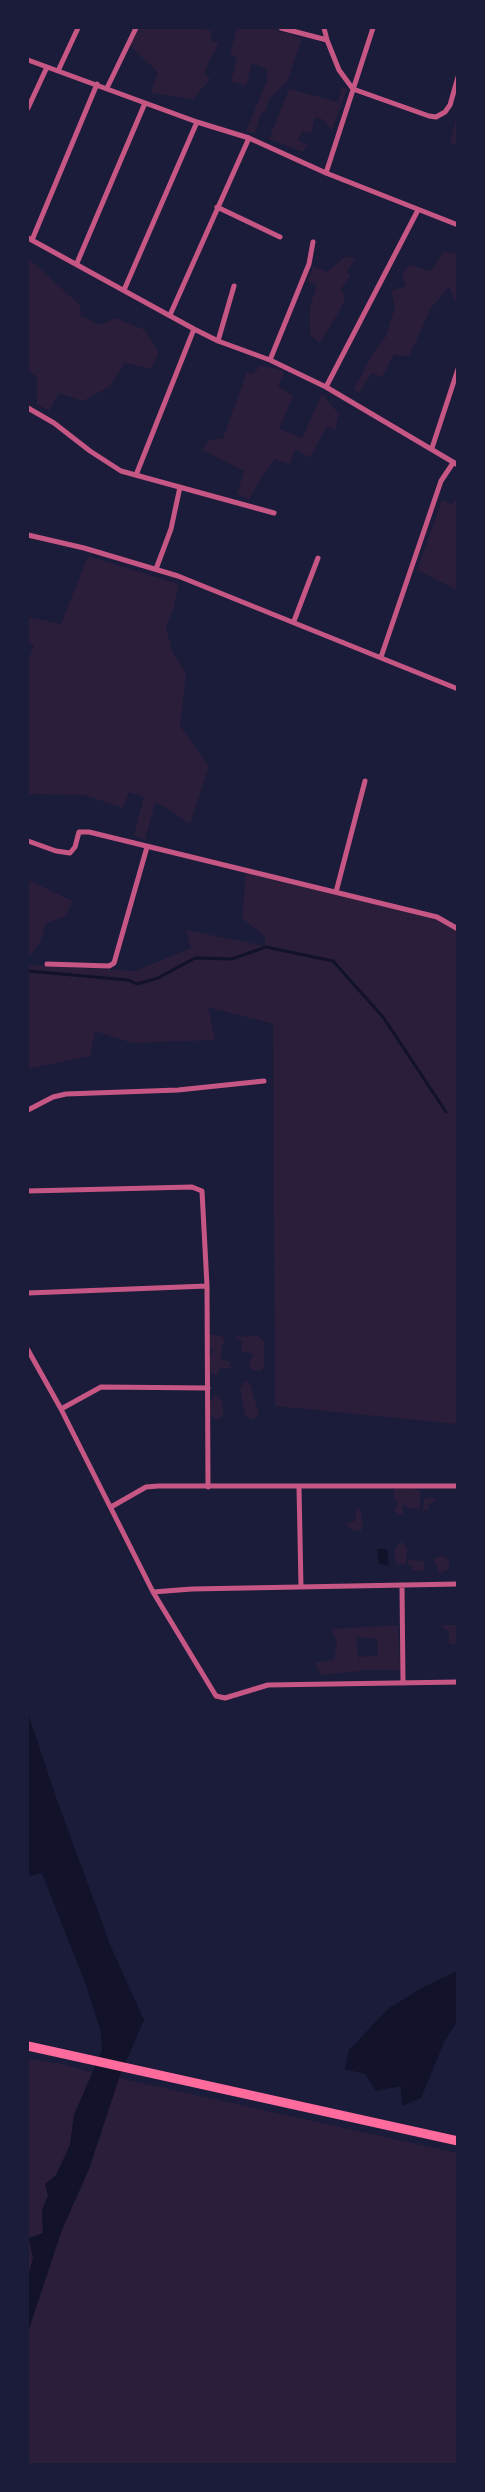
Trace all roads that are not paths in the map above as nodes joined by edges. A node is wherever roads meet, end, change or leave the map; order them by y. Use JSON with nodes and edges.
{"nodes":[{"id":1,"x":78,"y":28,"type":"edge"},
{"id":2,"x":136,"y":28,"type":"edge"},
{"id":3,"x":281,"y":28,"type":"edge"},
{"id":4,"x":324,"y":28,"type":"edge"},
{"id":5,"x":373,"y":28,"type":"edge"},
{"id":6,"x":327,"y":40,"type":"junction"},
{"id":7,"x":28,"y":60,"type":"edge"},
{"id":8,"x":47,"y":67,"type":"junction"},
{"id":9,"x":58,"y":71,"type":"junction"},
{"id":10,"x":458,"y":77,"type":"edge"},
{"id":11,"x":97,"y":84,"type":"junction"},
{"id":12,"x":107,"y":88,"type":"junction"},
{"id":13,"x":353,"y":90,"type":"junction"},
{"id":14,"x":145,"y":104,"type":"junction"},
{"id":15,"x":28,"y":108,"type":"edge"},
{"id":16,"x":197,"y":122,"type":"junction"},
{"id":17,"x":249,"y":138,"type":"junction"},
{"id":18,"x":326,"y":173,"type":"junction"},
{"id":19,"x":217,"y":206,"type":"junction"},
{"id":20,"x":418,"y":210,"type":"junction"},
{"id":21,"x":458,"y":226,"type":"edge"},
{"id":22,"x":280,"y":237,"type":"dead end"},
{"id":23,"x":30,"y":239,"type":"edge"},
{"id":24,"x":313,"y":242,"type":"dead end"},
{"id":25,"x":77,"y":263,"type":"junction"},
{"id":26,"x":234,"y":286,"type":"dead end"},
{"id":27,"x":124,"y":290,"type":"junction"},
{"id":28,"x":170,"y":315,"type":"junction"},
{"id":29,"x":194,"y":329,"type":"junction"},
{"id":30,"x":218,"y":341,"type":"junction"},
{"id":31,"x":270,"y":360,"type":"junction"},
{"id":32,"x":458,"y":369,"type":"edge"},
{"id":33,"x":326,"y":386,"type":"junction"},
{"id":34,"x":28,"y":408,"type":"edge"},
{"id":35,"x":432,"y":448,"type":"junction"},
{"id":36,"x":455,"y":464,"type":"edge"},
{"id":37,"x":136,"y":475,"type":"junction"},
{"id":38,"x":180,"y":487,"type":"junction"},
{"id":39,"x":274,"y":513,"type":"dead end"},
{"id":40,"x":28,"y":535,"type":"edge"},
{"id":41,"x":318,"y":558,"type":"dead end"},
{"id":42,"x":156,"y":569,"type":"junction"},
{"id":43,"x":294,"y":622,"type":"junction"},
{"id":44,"x":381,"y":656,"type":"junction"},
{"id":45,"x":458,"y":689,"type":"edge"},
{"id":46,"x":365,"y":781,"type":"dead end"},
{"id":47,"x":28,"y":841,"type":"edge"},
{"id":48,"x":147,"y":847,"type":"junction"},
{"id":49,"x":336,"y":892,"type":"junction"},
{"id":50,"x":458,"y":929,"type":"edge"},
{"id":51,"x":47,"y":964,"type":"dead end"},
{"id":52,"x":264,"y":1080,"type":"dead end"},
{"id":53,"x":28,"y":1110,"type":"edge"},
{"id":54,"x":28,"y":1191,"type":"edge"},
{"id":55,"x":206,"y":1286,"type":"junction"},
{"id":56,"x":28,"y":1293,"type":"edge"},
{"id":57,"x":28,"y":1350,"type":"edge"},
{"id":58,"x":208,"y":1388,"type":"junction"},
{"id":59,"x":61,"y":1409,"type":"junction"},
{"id":60,"x":458,"y":1486,"type":"edge"},
{"id":61,"x":208,"y":1487,"type":"junction"},
{"id":62,"x":299,"y":1487,"type":"junction"},
{"id":63,"x":111,"y":1507,"type":"junction"},
{"id":64,"x":458,"y":1584,"type":"edge"},
{"id":65,"x":402,"y":1585,"type":"junction"},
{"id":66,"x":301,"y":1587,"type":"junction"},
{"id":67,"x":153,"y":1592,"type":"junction"},
{"id":68,"x":403,"y":1682,"type":"junction"},
{"id":69,"x":458,"y":1682,"type":"edge"},
{"id":70,"x":28,"y":2046,"type":"edge"},
{"id":71,"x":458,"y":2141,"type":"edge"}],
"edges":[{"from":1,"to":9,"type":"street"},
{"from":2,"to":12,"type":"street"},
{"from":3,"to":6,"type":"street"},
{"from":4,"to":6,"type":"street"},
{"from":5,"to":13,"type":"street"},
{"from":6,"to":13,"type":"street"},
{"from":7,"to":8,"type":"street"},
{"from":8,"to":9,"type":"street"},
{"from":8,"to":15,"type":"street"},
{"from":9,"to":11,"type":"street"},
{"from":10,"to":13,"type":"street"},
{"from":11,"to":12,"type":"street"},
{"from":11,"to":23,"type":"street"},
{"from":12,"to":14,"type":"street"},
{"from":13,"to":18,"type":"street"},
{"from":14,"to":16,"type":"street"},
{"from":14,"to":25,"type":"street"},
{"from":16,"to":17,"type":"street"},
{"from":16,"to":27,"type":"street"},
{"from":17,"to":18,"type":"street"},
{"from":17,"to":19,"type":"street"},
{"from":18,"to":20,"type":"street"},
{"from":19,"to":22,"type":"street"},
{"from":19,"to":28,"type":"street"},
{"from":20,"to":21,"type":"street"},
{"from":20,"to":33,"type":"street"},
{"from":23,"to":25,"type":"street"},
{"from":24,"to":31,"type":"street"},
{"from":25,"to":27,"type":"street"},
{"from":26,"to":30,"type":"street"},
{"from":27,"to":28,"type":"street"},
{"from":28,"to":29,"type":"street"},
{"from":29,"to":30,"type":"street"},
{"from":29,"to":37,"type":"street"},
{"from":30,"to":31,"type":"street"},
{"from":31,"to":33,"type":"street"},
{"from":32,"to":35,"type":"street"},
{"from":33,"to":35,"type":"street"},
{"from":34,"to":37,"type":"street"},
{"from":35,"to":36,"type":"street"},
{"from":36,"to":44,"type":"street"},
{"from":37,"to":38,"type":"street"},
{"from":38,"to":39,"type":"street"},
{"from":38,"to":42,"type":"street"},
{"from":40,"to":42,"type":"street"},
{"from":41,"to":43,"type":"street"},
{"from":42,"to":43,"type":"street"},
{"from":43,"to":44,"type":"street"},
{"from":44,"to":45,"type":"street"},
{"from":46,"to":49,"type":"street"},
{"from":47,"to":48,"type":"street"},
{"from":48,"to":49,"type":"street"},
{"from":48,"to":51,"type":"street"},
{"from":49,"to":50,"type":"street"},
{"from":52,"to":53,"type":"street"},
{"from":54,"to":55,"type":"street"},
{"from":55,"to":56,"type":"street"},
{"from":55,"to":58,"type":"street"},
{"from":57,"to":59,"type":"street"},
{"from":58,"to":59,"type":"street"},
{"from":58,"to":61,"type":"street"},
{"from":59,"to":63,"type":"street"},
{"from":60,"to":62,"type":"street"},
{"from":61,"to":62,"type":"street"},
{"from":61,"to":63,"type":"street"},
{"from":62,"to":66,"type":"street"},
{"from":63,"to":67,"type":"street"},
{"from":64,"to":65,"type":"street"},
{"from":65,"to":66,"type":"street"},
{"from":65,"to":68,"type":"street"},
{"from":66,"to":67,"type":"street"},
{"from":67,"to":68,"type":"street"},
{"from":68,"to":69,"type":"street"},
{"from":70,"to":71,"type":"main road"}]}
